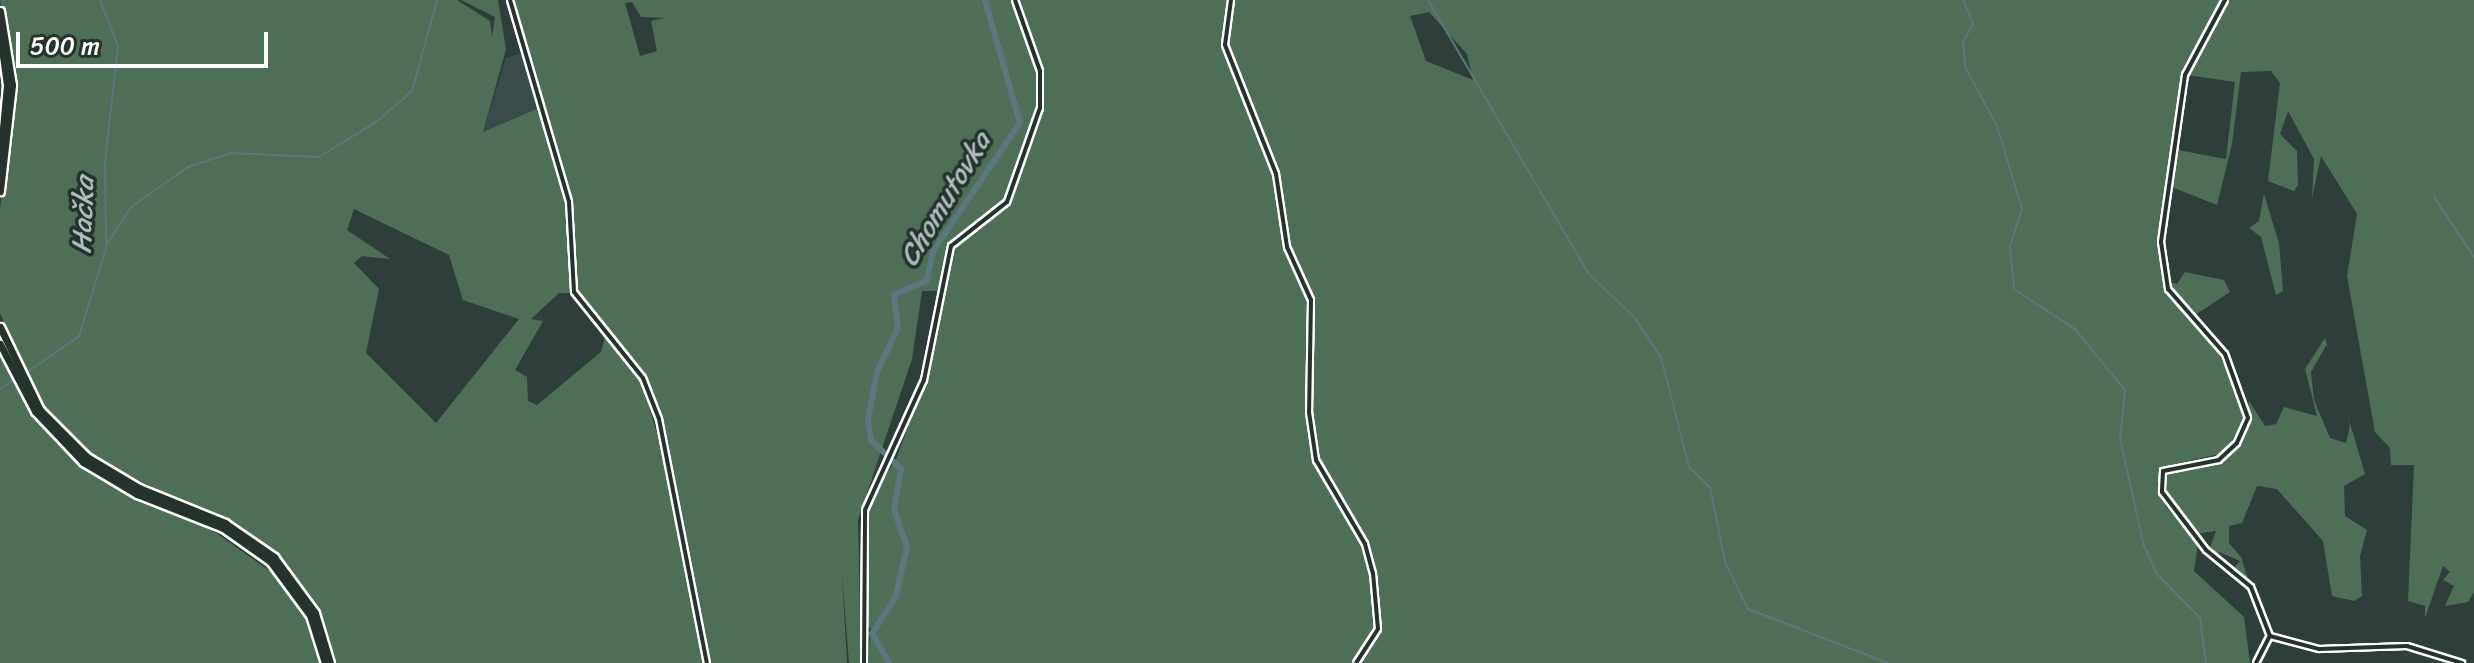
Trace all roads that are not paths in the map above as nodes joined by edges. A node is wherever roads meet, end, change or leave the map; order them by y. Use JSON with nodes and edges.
{"nodes":[{"id":1,"x":510,"y":0,"type":"edge"},
{"id":2,"x":1015,"y":0,"type":"edge"},
{"id":3,"x":1231,"y":0,"type":"edge"},
{"id":4,"x":2225,"y":0,"type":"edge"},
{"id":5,"x":0,"y":11,"type":"edge"},
{"id":6,"x":0,"y":34,"type":"edge"},
{"id":7,"x":0,"y":161,"type":"edge"},
{"id":8,"x":0,"y":191,"type":"edge"},
{"id":9,"x":0,"y":327,"type":"edge"},
{"id":10,"x":0,"y":344,"type":"edge"},
{"id":11,"x":44,"y":418,"type":"junction"},
{"id":12,"x":2270,"y":636,"type":"junction"},
{"id":13,"x":328,"y":663,"type":"edge"},
{"id":14,"x":707,"y":663,"type":"edge"},
{"id":15,"x":864,"y":663,"type":"edge"},
{"id":16,"x":1356,"y":663,"type":"edge"},
{"id":17,"x":2256,"y":663,"type":"edge"},
{"id":18,"x":2462,"y":663,"type":"edge"}],
"edges":[{"from":1,"to":14,"type":"street"},
{"from":2,"to":15,"type":"street"},
{"from":3,"to":16,"type":"street"},
{"from":4,"to":12,"type":"street"},
{"from":5,"to":8,"type":"highway"},
{"from":6,"to":7,"type":"highway"},
{"from":9,"to":11,"type":"highway"},
{"from":10,"to":11,"type":"highway"},
{"from":11,"to":13,"type":"highway"},
{"from":12,"to":17,"type":"street"},
{"from":12,"to":18,"type":"street"}]}
